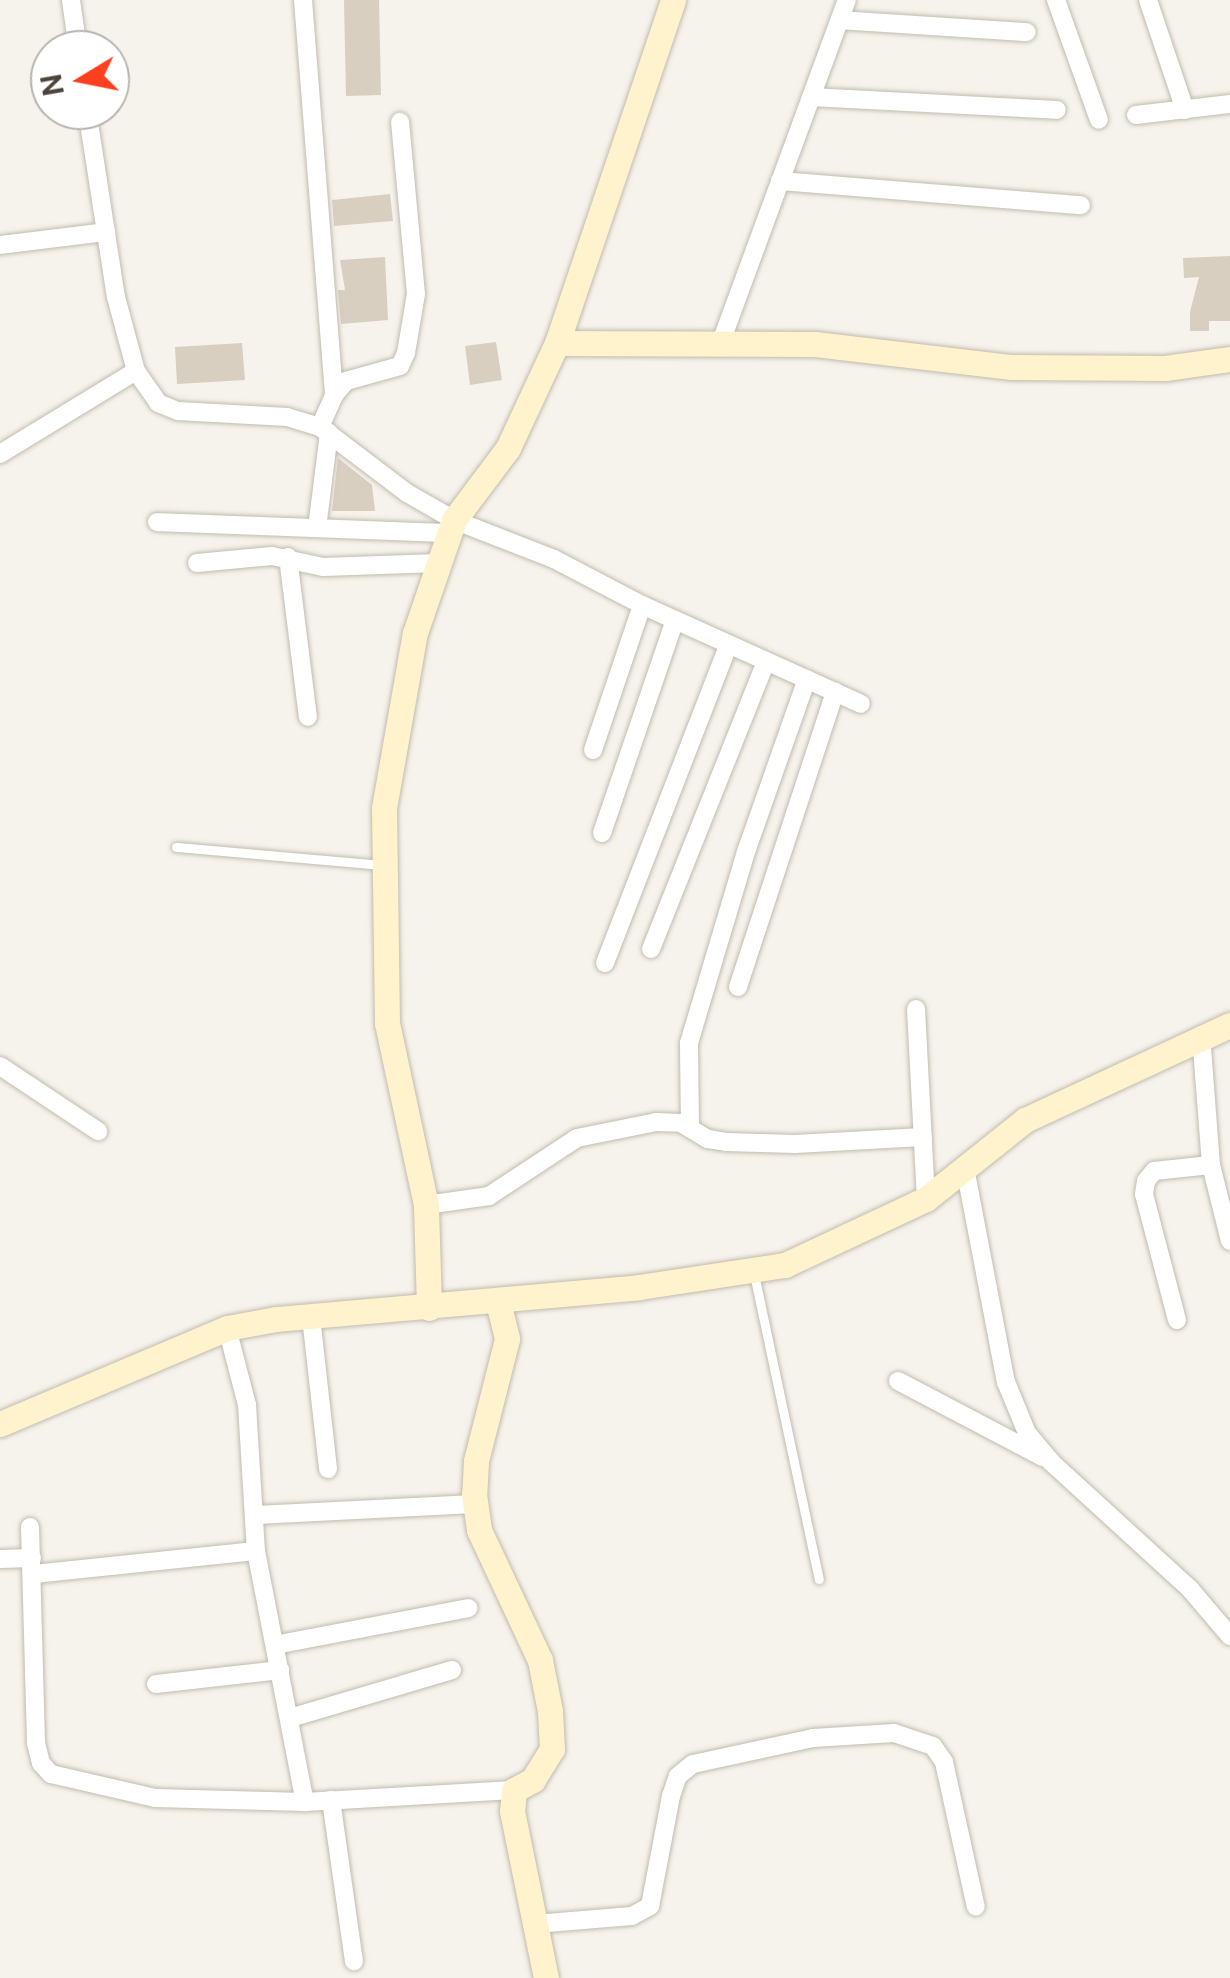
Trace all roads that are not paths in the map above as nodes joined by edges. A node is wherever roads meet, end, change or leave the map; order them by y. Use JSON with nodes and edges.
{"nodes":[{"id":1,"x":71,"y":0,"type":"edge"},
{"id":2,"x":303,"y":0,"type":"edge"},
{"id":3,"x":673,"y":0,"type":"edge"},
{"id":4,"x":847,"y":0,"type":"edge"},
{"id":5,"x":1056,"y":0,"type":"edge"},
{"id":6,"x":1148,"y":0,"type":"edge"},
{"id":7,"x":840,"y":20,"type":"junction"},
{"id":8,"x":75,"y":30,"type":"edge"},
{"id":9,"x":1028,"y":32,"type":"dead end"},
{"id":10,"x":812,"y":97,"type":"junction"},
{"id":11,"x":1230,"y":104,"type":"edge"},
{"id":12,"x":1057,"y":110,"type":"dead end"},
{"id":13,"x":1186,"y":110,"type":"junction"},
{"id":14,"x":1136,"y":115,"type":"dead end"},
{"id":15,"x":1099,"y":120,"type":"dead end"},
{"id":16,"x":400,"y":122,"type":"dead end"},
{"id":17,"x":90,"y":130,"type":"edge"},
{"id":18,"x":780,"y":181,"type":"junction"},
{"id":19,"x":1080,"y":205,"type":"dead end"},
{"id":20,"x":106,"y":232,"type":"junction"},
{"id":21,"x":0,"y":245,"type":"edge"},
{"id":22,"x":720,"y":342,"type":"junction"},
{"id":23,"x":557,"y":343,"type":"junction"},
{"id":24,"x":1230,"y":359,"type":"edge"},
{"id":25,"x":136,"y":370,"type":"junction"},
{"id":26,"x":334,"y":395,"type":"junction"},
{"id":27,"x":324,"y":430,"type":"junction"},
{"id":28,"x":0,"y":454,"type":"edge"},
{"id":29,"x":158,"y":522,"type":"dead end"},
{"id":30,"x":451,"y":526,"type":"junction"},
{"id":31,"x":317,"y":528,"type":"junction"},
{"id":32,"x":288,"y":557,"type":"junction"},
{"id":33,"x":197,"y":563,"type":"dead end"},
{"id":34,"x":439,"y":564,"type":"junction"},
{"id":35,"x":642,"y":605,"type":"junction"},
{"id":36,"x":675,"y":620,"type":"junction"},
{"id":37,"x":729,"y":644,"type":"junction"},
{"id":38,"x":766,"y":661,"type":"junction"},
{"id":39,"x":806,"y":680,"type":"junction"},
{"id":40,"x":835,"y":692,"type":"junction"},
{"id":41,"x":860,"y":704,"type":"dead end"},
{"id":42,"x":308,"y":717,"type":"dead end"},
{"id":43,"x":592,"y":750,"type":"dead end"},
{"id":44,"x":602,"y":833,"type":"dead end"},
{"id":45,"x":176,"y":847,"type":"dead end"},
{"id":46,"x":384,"y":865,"type":"junction"},
{"id":47,"x":651,"y":948,"type":"dead end"},
{"id":48,"x":606,"y":964,"type":"dead end"},
{"id":49,"x":738,"y":987,"type":"dead end"},
{"id":50,"x":916,"y":1010,"type":"dead end"},
{"id":51,"x":1230,"y":1025,"type":"edge"},
{"id":52,"x":1202,"y":1035,"type":"junction"},
{"id":53,"x":0,"y":1066,"type":"edge"},
{"id":54,"x":690,"y":1128,"type":"junction"},
{"id":55,"x":98,"y":1132,"type":"dead end"},
{"id":56,"x":922,"y":1137,"type":"junction"},
{"id":57,"x":1212,"y":1164,"type":"junction"},
{"id":58,"x":964,"y":1168,"type":"junction"},
{"id":59,"x":926,"y":1200,"type":"junction"},
{"id":60,"x":426,"y":1205,"type":"junction"},
{"id":61,"x":1230,"y":1241,"type":"edge"},
{"id":62,"x":754,"y":1270,"type":"junction"},
{"id":63,"x":498,"y":1302,"type":"junction"},
{"id":64,"x":430,"y":1308,"type":"junction"},
{"id":65,"x":311,"y":1317,"type":"junction"},
{"id":66,"x":1177,"y":1320,"type":"dead end"},
{"id":67,"x":226,"y":1328,"type":"junction"},
{"id":68,"x":898,"y":1381,"type":"dead end"},
{"id":69,"x":0,"y":1424,"type":"edge"},
{"id":70,"x":1052,"y":1462,"type":"junction"},
{"id":71,"x":328,"y":1469,"type":"dead end"},
{"id":72,"x":475,"y":1504,"type":"junction"},
{"id":73,"x":256,"y":1515,"type":"junction"},
{"id":74,"x":30,"y":1527,"type":"dead end"},
{"id":75,"x":256,"y":1551,"type":"junction"},
{"id":76,"x":0,"y":1559,"type":"edge"},
{"id":77,"x":32,"y":1566,"type":"junction"},
{"id":78,"x":819,"y":1579,"type":"dead end"},
{"id":79,"x":469,"y":1608,"type":"dead end"},
{"id":80,"x":1230,"y":1636,"type":"edge"},
{"id":81,"x":275,"y":1645,"type":"junction"},
{"id":82,"x":280,"y":1670,"type":"junction"},
{"id":83,"x":452,"y":1670,"type":"dead end"},
{"id":84,"x":156,"y":1684,"type":"dead end"},
{"id":85,"x":290,"y":1718,"type":"junction"},
{"id":86,"x":514,"y":1790,"type":"junction"},
{"id":87,"x":330,"y":1800,"type":"junction"},
{"id":88,"x":305,"y":1802,"type":"junction"},
{"id":89,"x":976,"y":1906,"type":"dead end"},
{"id":90,"x":534,"y":1924,"type":"junction"},
{"id":91,"x":354,"y":1961,"type":"dead end"},
{"id":92,"x":546,"y":1978,"type":"edge"}],
"edges":[{"from":1,"to":8,"type":"street"},
{"from":2,"to":26,"type":"street"},
{"from":3,"to":23,"type":"street"},
{"from":4,"to":7,"type":"street"},
{"from":5,"to":15,"type":"street"},
{"from":6,"to":13,"type":"street"},
{"from":7,"to":9,"type":"street"},
{"from":7,"to":10,"type":"street"},
{"from":10,"to":12,"type":"street"},
{"from":10,"to":18,"type":"street"},
{"from":11,"to":13,"type":"street"},
{"from":13,"to":14,"type":"street"},
{"from":16,"to":26,"type":"street"},
{"from":17,"to":20,"type":"street"},
{"from":18,"to":19,"type":"street"},
{"from":18,"to":22,"type":"street"},
{"from":20,"to":21,"type":"street"},
{"from":20,"to":25,"type":"street"},
{"from":22,"to":23,"type":"street"},
{"from":22,"to":24,"type":"street"},
{"from":23,"to":30,"type":"street"},
{"from":25,"to":27,"type":"street"},
{"from":25,"to":28,"type":"street"},
{"from":26,"to":27,"type":"street"},
{"from":27,"to":30,"type":"street"},
{"from":27,"to":31,"type":"street"},
{"from":29,"to":31,"type":"street"},
{"from":30,"to":31,"type":"street"},
{"from":30,"to":34,"type":"street"},
{"from":30,"to":35,"type":"street"},
{"from":32,"to":33,"type":"street"},
{"from":32,"to":34,"type":"street"},
{"from":32,"to":42,"type":"street"},
{"from":34,"to":46,"type":"street"},
{"from":35,"to":36,"type":"street"},
{"from":35,"to":43,"type":"street"},
{"from":36,"to":37,"type":"street"},
{"from":36,"to":44,"type":"street"},
{"from":37,"to":38,"type":"street"},
{"from":37,"to":48,"type":"street"},
{"from":38,"to":39,"type":"street"},
{"from":38,"to":47,"type":"street"},
{"from":39,"to":40,"type":"street"},
{"from":39,"to":54,"type":"street"},
{"from":40,"to":41,"type":"street"},
{"from":40,"to":49,"type":"street"},
{"from":45,"to":46,"type":"lane"},
{"from":46,"to":60,"type":"street"},
{"from":50,"to":56,"type":"street"},
{"from":51,"to":52,"type":"street"},
{"from":52,"to":57,"type":"street"},
{"from":52,"to":58,"type":"street"},
{"from":53,"to":55,"type":"street"},
{"from":54,"to":56,"type":"street"},
{"from":54,"to":60,"type":"street"},
{"from":56,"to":59,"type":"street"},
{"from":57,"to":61,"type":"street"},
{"from":57,"to":66,"type":"street"},
{"from":58,"to":59,"type":"street"},
{"from":58,"to":70,"type":"street"},
{"from":59,"to":62,"type":"street"},
{"from":60,"to":64,"type":"street"},
{"from":62,"to":63,"type":"street"},
{"from":62,"to":78,"type":"lane"},
{"from":63,"to":64,"type":"street"},
{"from":63,"to":72,"type":"street"},
{"from":64,"to":65,"type":"street"},
{"from":65,"to":67,"type":"street"},
{"from":65,"to":71,"type":"street"},
{"from":67,"to":69,"type":"street"},
{"from":67,"to":73,"type":"street"},
{"from":68,"to":70,"type":"street"},
{"from":70,"to":80,"type":"street"},
{"from":72,"to":73,"type":"street"},
{"from":72,"to":86,"type":"street"},
{"from":73,"to":75,"type":"street"},
{"from":74,"to":77,"type":"street"},
{"from":75,"to":77,"type":"street"},
{"from":75,"to":81,"type":"street"},
{"from":76,"to":77,"type":"street"},
{"from":77,"to":88,"type":"street"},
{"from":79,"to":81,"type":"street"},
{"from":81,"to":82,"type":"street"},
{"from":82,"to":84,"type":"street"},
{"from":82,"to":85,"type":"street"},
{"from":83,"to":85,"type":"street"},
{"from":85,"to":88,"type":"street"},
{"from":86,"to":87,"type":"street"},
{"from":86,"to":90,"type":"street"},
{"from":87,"to":88,"type":"street"},
{"from":87,"to":91,"type":"street"},
{"from":89,"to":90,"type":"street"},
{"from":90,"to":92,"type":"street"}]}
